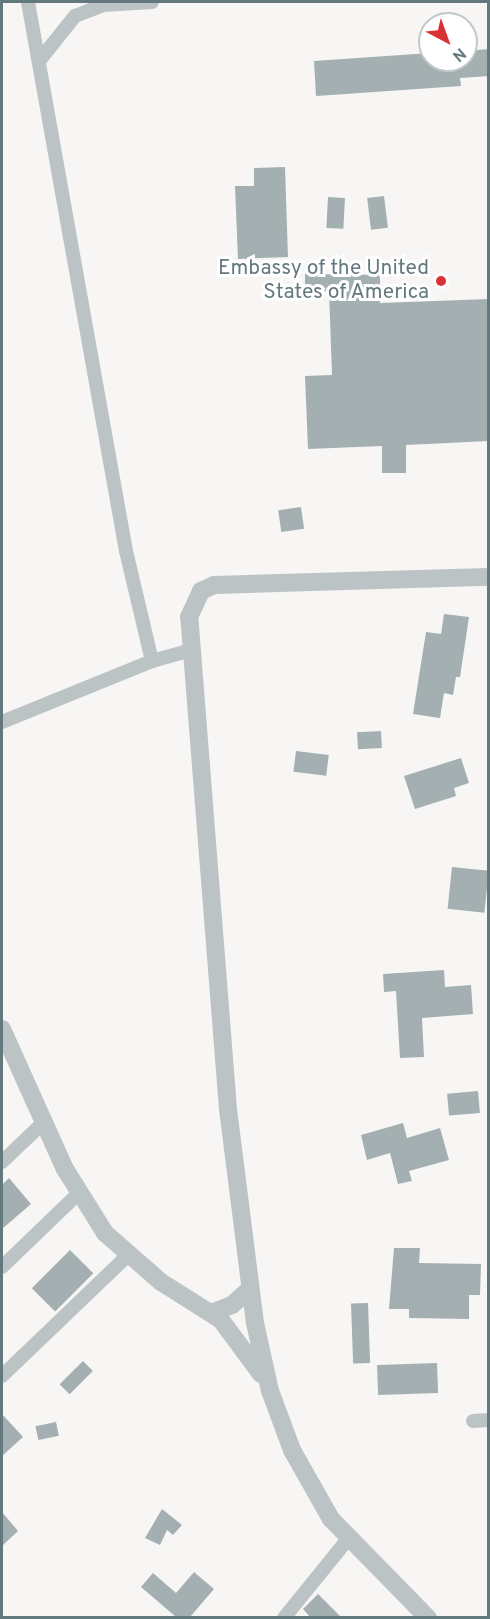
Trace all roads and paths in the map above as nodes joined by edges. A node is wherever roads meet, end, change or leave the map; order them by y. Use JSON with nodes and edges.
{"nodes":[{"id":1,"x":28,"y":2,"type":"edge"},
{"id":2,"x":152,"y":2,"type":"edge"},
{"id":3,"x":39,"y":61,"type":"junction"},
{"id":4,"x":489,"y":578,"type":"edge"},
{"id":5,"x":192,"y":650,"type":"junction"},
{"id":6,"x":152,"y":661,"type":"junction"},
{"id":7,"x":2,"y":722,"type":"edge"},
{"id":8,"x":2,"y":1029,"type":"edge"},
{"id":9,"x":43,"y":1123,"type":"junction"},
{"id":10,"x":2,"y":1162,"type":"edge"},
{"id":11,"x":79,"y":1193,"type":"junction"},
{"id":12,"x":128,"y":1255,"type":"junction"},
{"id":13,"x":2,"y":1267,"type":"edge"},
{"id":14,"x":250,"y":1289,"type":"junction"},
{"id":15,"x":211,"y":1313,"type":"junction"},
{"id":16,"x":2,"y":1377,"type":"edge"},
{"id":17,"x":270,"y":1391,"type":"junction"},
{"id":18,"x":489,"y":1420,"type":"edge"},
{"id":19,"x":473,"y":1421,"type":"dead end"},
{"id":20,"x":348,"y":1539,"type":"junction"},
{"id":21,"x":284,"y":1617,"type":"edge"},
{"id":22,"x":428,"y":1617,"type":"edge"}],
"edges":[{"from":1,"to":3,"type":"street"},
{"from":2,"to":3,"type":"street"},
{"from":3,"to":6,"type":"street"},
{"from":4,"to":5,"type":"street"},
{"from":5,"to":6,"type":"street"},
{"from":5,"to":14,"type":"street"},
{"from":6,"to":7,"type":"street"},
{"from":8,"to":9,"type":"street"},
{"from":9,"to":10,"type":"street"},
{"from":9,"to":11,"type":"street"},
{"from":11,"to":12,"type":"street"},
{"from":11,"to":13,"type":"street"},
{"from":12,"to":15,"type":"street"},
{"from":12,"to":16,"type":"street"},
{"from":14,"to":15,"type":"street"},
{"from":14,"to":17,"type":"street"},
{"from":15,"to":17,"type":"street"},
{"from":17,"to":20,"type":"street"},
{"from":18,"to":19,"type":"street"},
{"from":20,"to":21,"type":"street"},
{"from":20,"to":22,"type":"street"}]}
